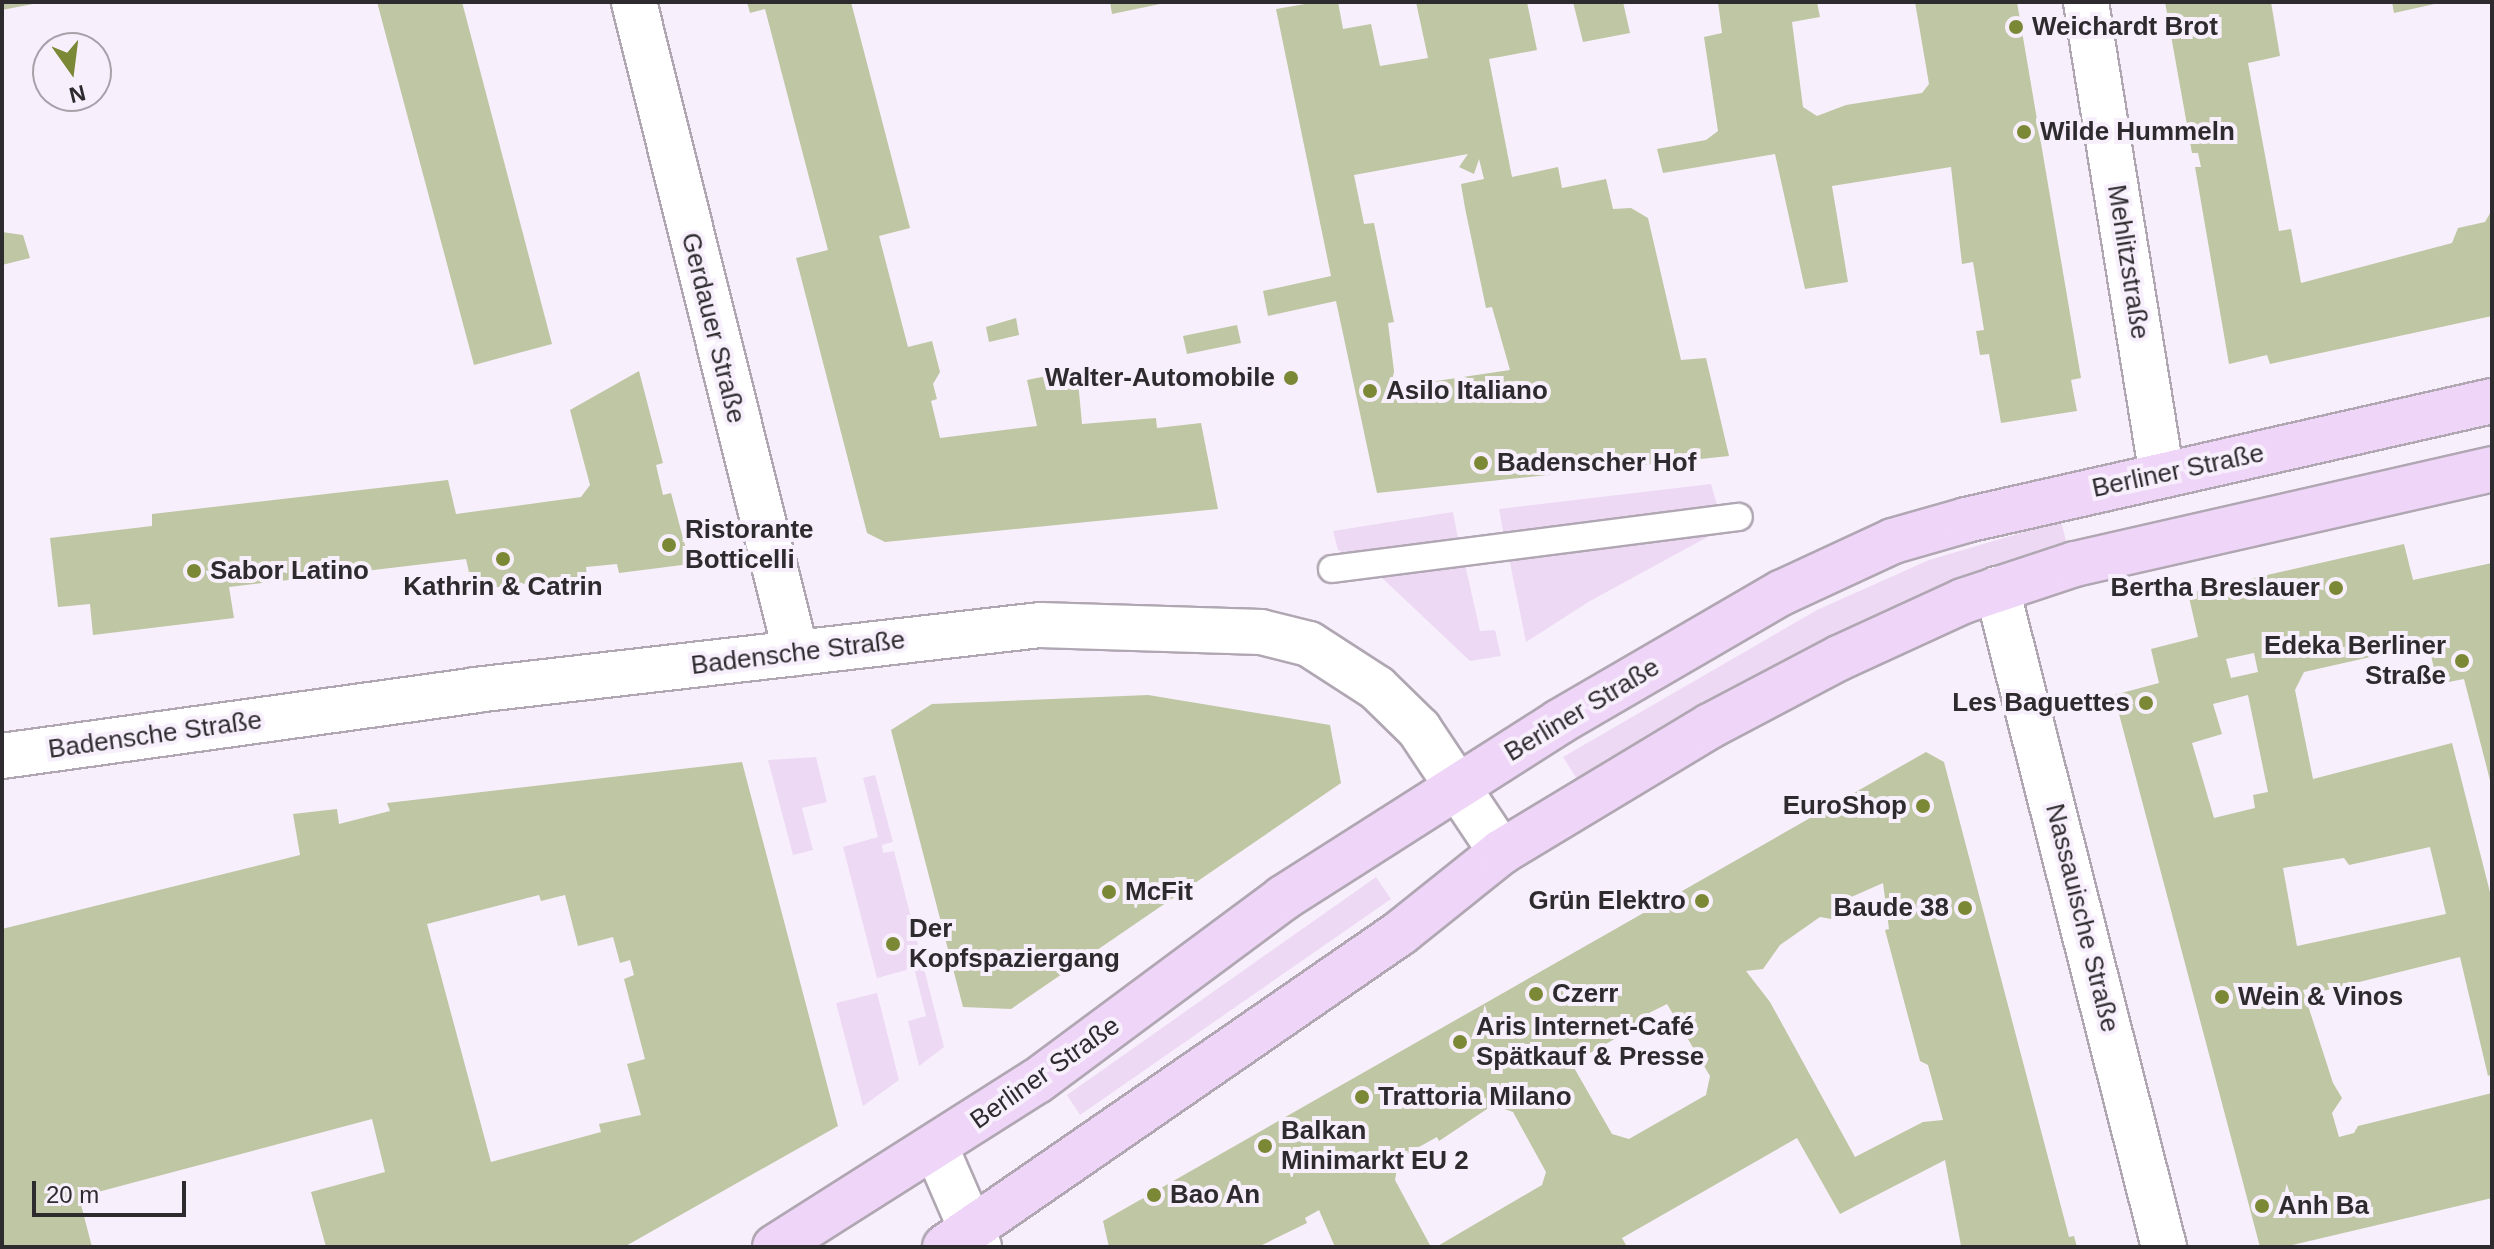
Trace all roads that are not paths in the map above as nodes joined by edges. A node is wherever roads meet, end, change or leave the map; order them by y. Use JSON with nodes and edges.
{"nodes":[{"id":1,"x":634,"y":2,"type":"edge"},
{"id":2,"x":2086,"y":2,"type":"edge"},
{"id":3,"x":2492,"y":401,"type":"edge"},
{"id":4,"x":2492,"y":469,"type":"edge"},
{"id":5,"x":2162,"y":474,"type":"junction"},
{"id":6,"x":1739,"y":517,"type":"dead end"},
{"id":7,"x":1332,"y":569,"type":"dead end"},
{"id":8,"x":1997,"y":589,"type":"junction"},
{"id":9,"x":796,"y":653,"type":"junction"},
{"id":10,"x":2,"y":756,"type":"edge"},
{"id":11,"x":1459,"y":786,"type":"junction"},
{"id":12,"x":1501,"y":852,"type":"junction"},
{"id":13,"x":936,"y":1148,"type":"junction"},
{"id":14,"x":965,"y":1241,"type":"edge"},
{"id":15,"x":775,"y":1247,"type":"edge"},
{"id":16,"x":2164,"y":1247,"type":"edge"}],
"edges":[{"from":1,"to":9,"type":"street","name":"Gerdauer Straße"},
{"from":2,"to":5,"type":"street","name":"Mehlitzstraße"},
{"from":3,"to":5,"type":"main road","name":"Berliner Straße"},
{"from":4,"to":8,"type":"main road"},
{"from":5,"to":11,"type":"main road","name":"Berliner Straße"},
{"from":6,"to":7,"type":"lane"},
{"from":8,"to":12,"type":"main road"},
{"from":8,"to":16,"type":"street","name":"Nassauische Straße"},
{"from":9,"to":10,"type":"street","name":"Badensche Straße"},
{"from":9,"to":11,"type":"street","name":"Badensche Straße"},
{"from":11,"to":12,"type":"street","name":"Badensche Straße"},
{"from":11,"to":13,"type":"main road","name":"Berliner Straße"},
{"from":12,"to":14,"type":"main road"},
{"from":13,"to":14,"type":"street"},
{"from":13,"to":15,"type":"main road","name":"Berliner Straße"}]}
